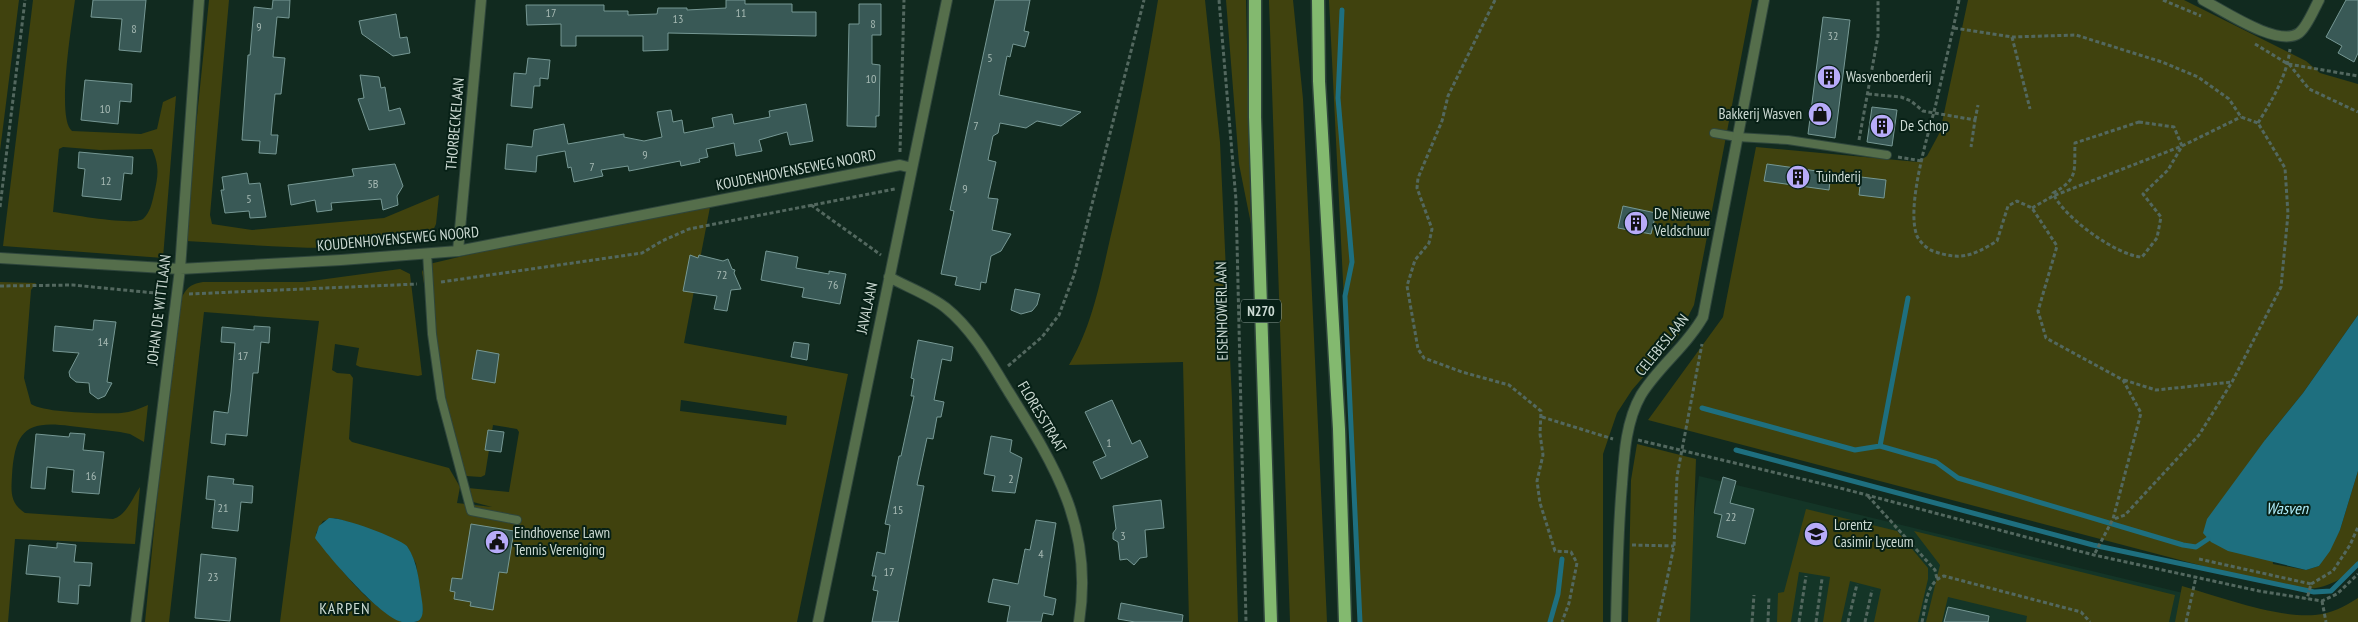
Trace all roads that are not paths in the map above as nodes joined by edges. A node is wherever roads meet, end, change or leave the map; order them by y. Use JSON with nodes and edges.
{"nodes":[{"id":1,"x":199,"y":0,"type":"edge"},
{"id":2,"x":481,"y":0,"type":"edge"},
{"id":3,"x":947,"y":0,"type":"edge"},
{"id":4,"x":1255,"y":0,"type":"edge"},
{"id":5,"x":1318,"y":0,"type":"edge"},
{"id":6,"x":1764,"y":0,"type":"edge"},
{"id":7,"x":2203,"y":0,"type":"edge"},
{"id":8,"x":2319,"y":0,"type":"edge"},
{"id":9,"x":1714,"y":133,"type":"dead end"},
{"id":10,"x":1737,"y":137,"type":"junction"},
{"id":11,"x":1887,"y":155,"type":"road end"},
{"id":12,"x":912,"y":168,"type":"junction"},
{"id":13,"x":458,"y":251,"type":"junction"},
{"id":14,"x":428,"y":253,"type":"junction"},
{"id":15,"x":0,"y":258,"type":"edge"},
{"id":16,"x":180,"y":269,"type":"junction"},
{"id":17,"x":889,"y":277,"type":"junction"},
{"id":18,"x":517,"y":520,"type":"dead end"},
{"id":19,"x":136,"y":622,"type":"edge"},
{"id":20,"x":818,"y":622,"type":"edge"},
{"id":21,"x":1079,"y":622,"type":"edge"},
{"id":22,"x":1271,"y":622,"type":"edge"},
{"id":23,"x":1345,"y":622,"type":"edge"},
{"id":24,"x":1616,"y":622,"type":"edge"}],
"edges":[{"from":1,"to":16,"type":"street","name":"JOHAN DE WITTLAAN"},
{"from":2,"to":13,"type":"street","name":"THORBECKELAAN"},
{"from":3,"to":12,"type":"street","name":"JAVALAAN"},
{"from":4,"to":22,"type":"main road","number":"N270"},
{"from":5,"to":23,"type":"main road"},
{"from":6,"to":10,"type":"street","name":"CELEBESLAAN"},
{"from":7,"to":8,"type":"street"},
{"from":9,"to":10,"type":"lane"},
{"from":10,"to":11,"type":"lane"},
{"from":10,"to":24,"type":"street","name":"CELEBESLAAN"},
{"from":12,"to":13,"type":"street","name":"KOUDENHOVENSEWEG NOORD"},
{"from":12,"to":17,"type":"street","name":"JAVALAAN"},
{"from":13,"to":14,"type":"street","name":"KOUDENHOVENSEWEG NOORD"},
{"from":14,"to":16,"type":"street","name":"KOUDENHOVENSEWEG NOORD"},
{"from":14,"to":18,"type":"lane"},
{"from":15,"to":16,"type":"street","name":"KOUDENHOVENSEWEG NOORD"},
{"from":16,"to":19,"type":"street","name":"JOHAN DE WITTLAAN"},
{"from":17,"to":20,"type":"street","name":"JAVALAAN"},
{"from":17,"to":21,"type":"street","name":"FLORESSTRAAT"}]}
